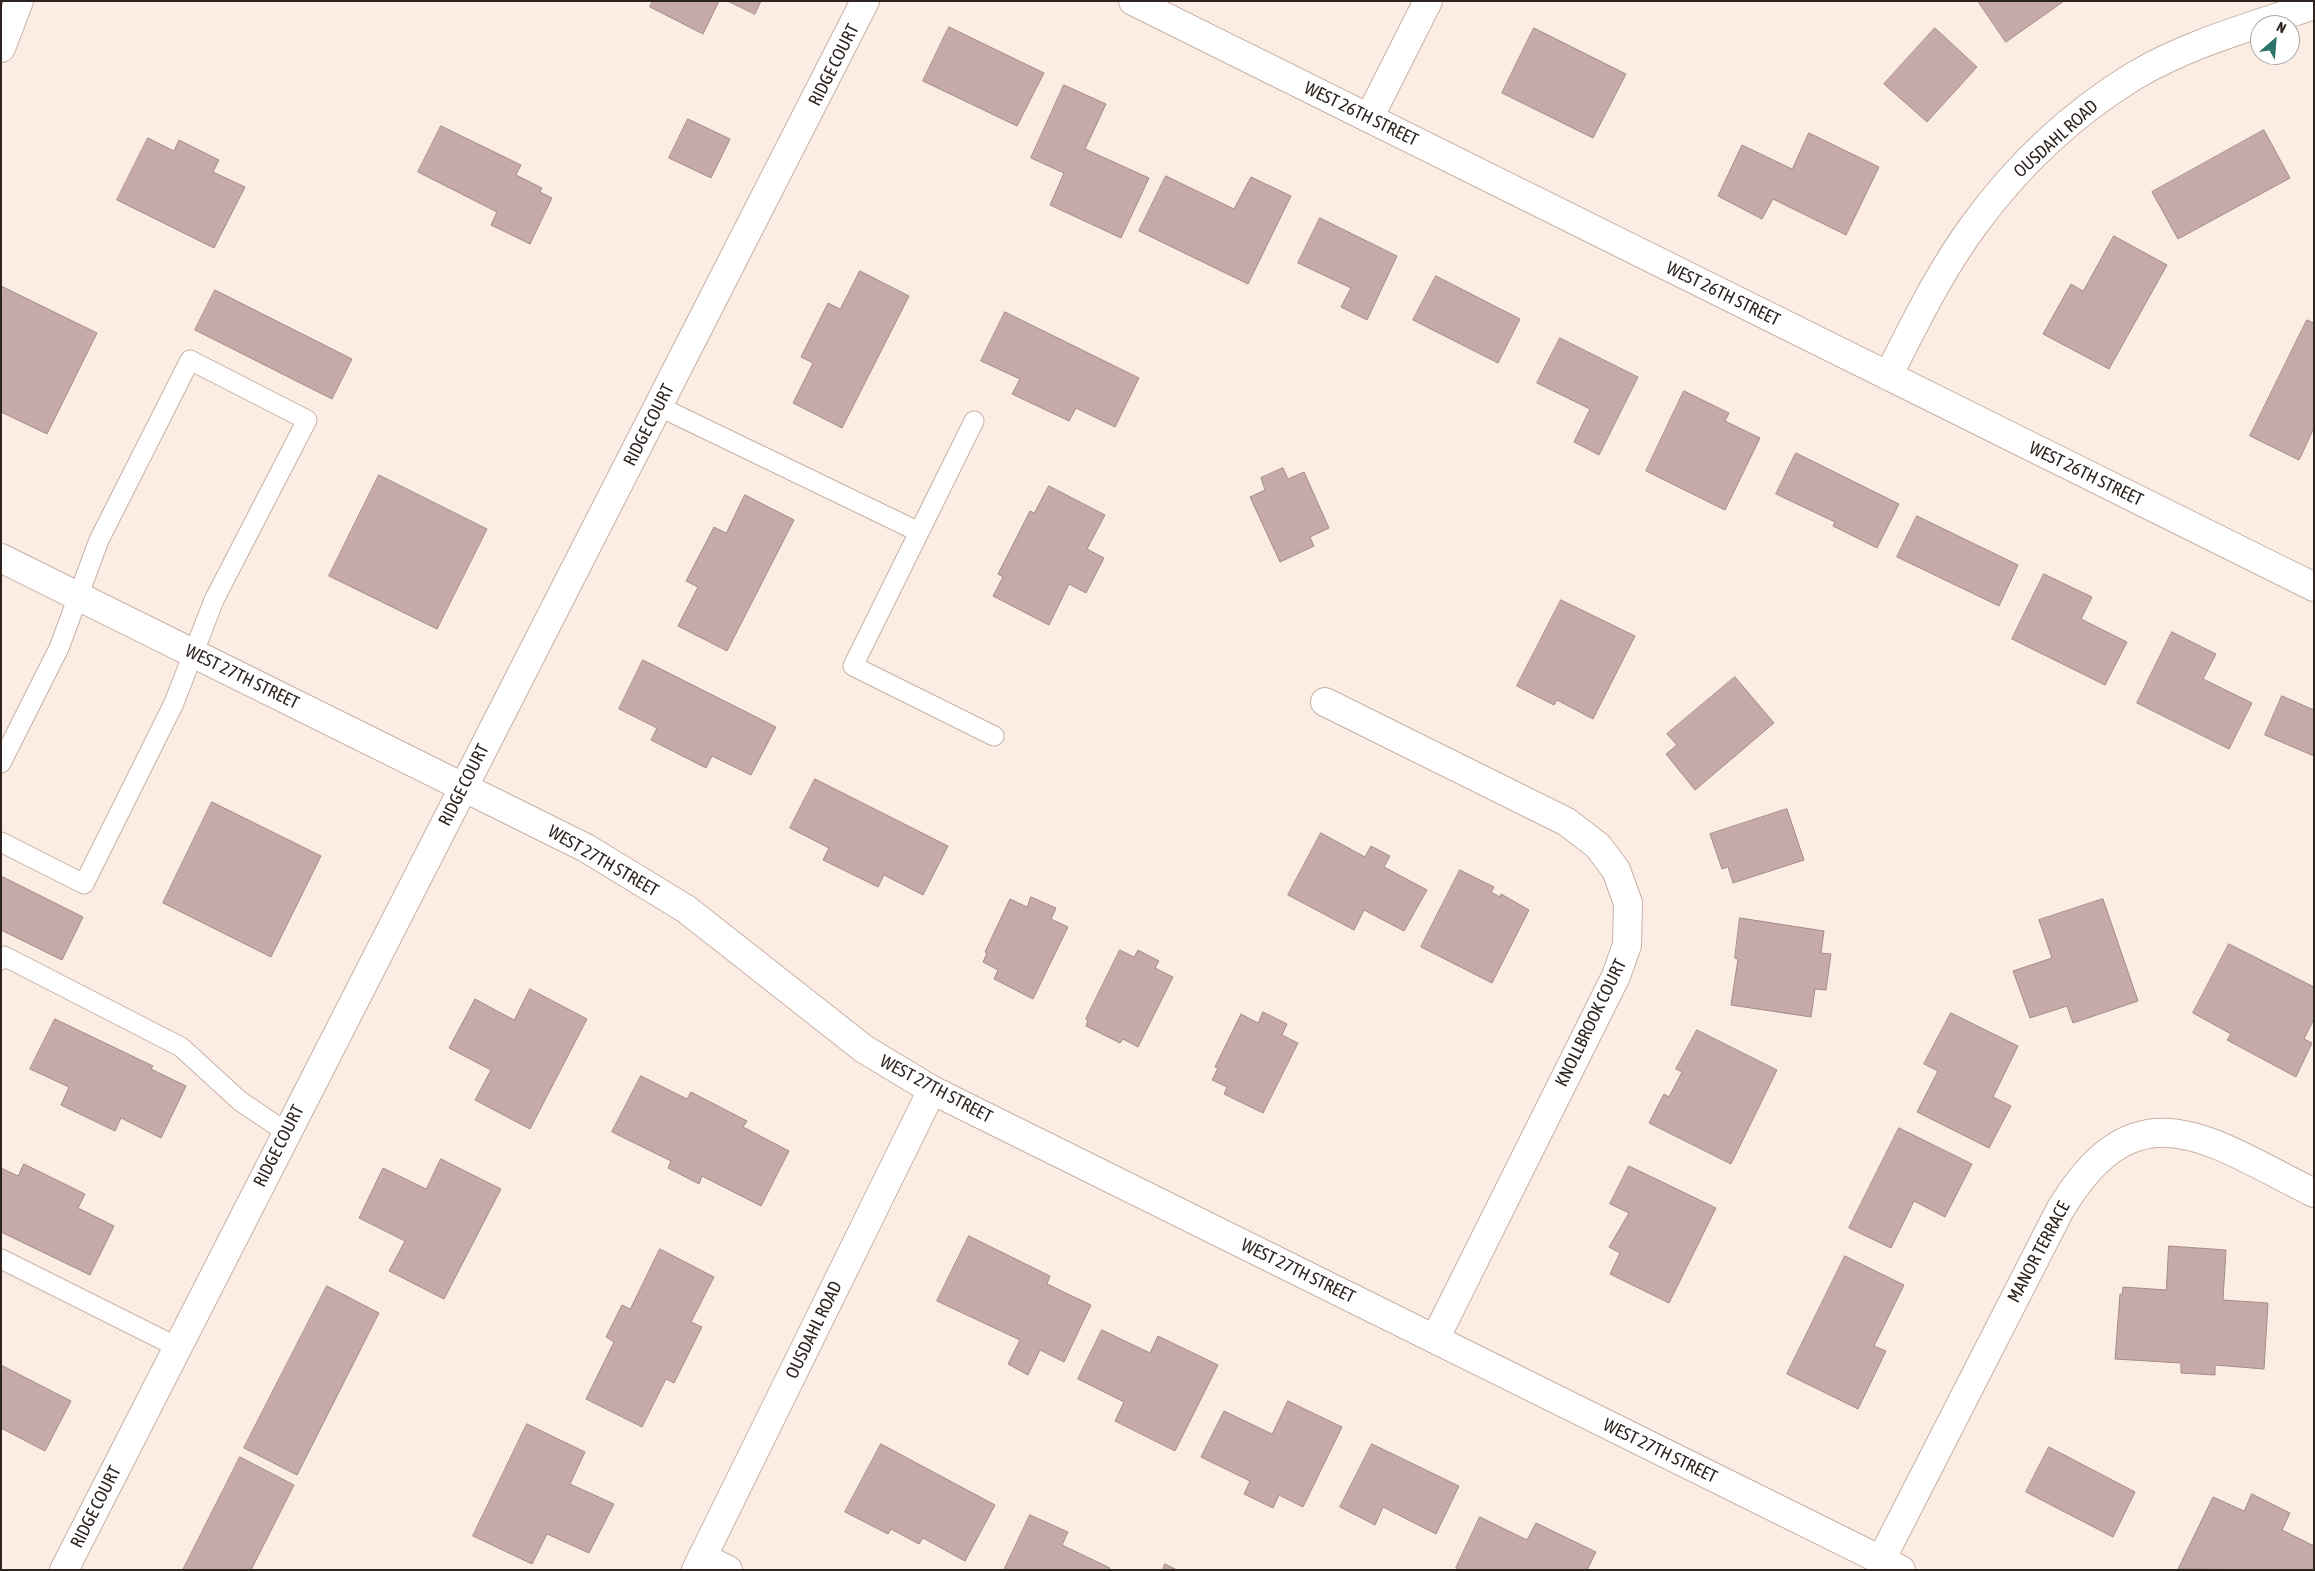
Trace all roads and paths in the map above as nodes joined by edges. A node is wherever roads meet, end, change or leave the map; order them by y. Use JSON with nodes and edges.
{"nodes":[{"id":1,"x":18,"y":1,"type":"edge"},
{"id":2,"x":865,"y":1,"type":"edge"},
{"id":3,"x":1133,"y":1,"type":"edge"},
{"id":4,"x":1428,"y":1,"type":"edge"},
{"id":5,"x":2314,"y":5,"type":"edge"},
{"id":6,"x":1,"y":48,"type":"edge"},
{"id":7,"x":1369,"y":118,"type":"junction"},
{"id":8,"x":1888,"y":376,"type":"junction"},
{"id":9,"x":658,"y":406,"type":"junction"},
{"id":10,"x":974,"y":421,"type":"dead end"},
{"id":11,"x":919,"y":532,"type":"junction"},
{"id":12,"x":1,"y":558,"type":"edge"},
{"id":13,"x":2314,"y":587,"type":"edge"},
{"id":14,"x":79,"y":596,"type":"junction"},
{"id":15,"x":194,"y":653,"type":"junction"},
{"id":16,"x":1325,"y":702,"type":"dead end"},
{"id":17,"x":994,"y":736,"type":"dead end"},
{"id":18,"x":1,"y":763,"type":"edge"},
{"id":19,"x":464,"y":786,"type":"junction"},
{"id":20,"x":1,"y":842,"type":"edge"},
{"id":21,"x":1,"y":960,"type":"edge"},
{"id":22,"x":932,"y":1090,"type":"junction"},
{"id":23,"x":286,"y":1132,"type":"junction"},
{"id":24,"x":2314,"y":1192,"type":"edge"},
{"id":25,"x":1,"y":1259,"type":"edge"},
{"id":26,"x":1435,"y":1339,"type":"junction"},
{"id":27,"x":177,"y":1347,"type":"junction"},
{"id":28,"x":699,"y":1563,"type":"edge"},
{"id":29,"x":1891,"y":1565,"type":"edge"},
{"id":30,"x":64,"y":1570,"type":"edge"},
{"id":31,"x":728,"y":1570,"type":"edge"}],
"edges":[{"from":1,"to":6,"type":"street"},
{"from":2,"to":9,"type":"street","name":"RIDGE COURT"},
{"from":3,"to":7,"type":"street","name":"WEST 26TH STREET"},
{"from":4,"to":7,"type":"street"},
{"from":5,"to":8,"type":"street","name":"OUSDAHL ROAD"},
{"from":7,"to":8,"type":"street","name":"WEST 26TH STREET"},
{"from":8,"to":13,"type":"street","name":"WEST 26TH STREET"},
{"from":9,"to":11,"type":"lane"},
{"from":9,"to":19,"type":"street","name":"RIDGE COURT"},
{"from":10,"to":11,"type":"lane"},
{"from":11,"to":17,"type":"lane"},
{"from":12,"to":14,"type":"street","name":"WEST 27TH STREET"},
{"from":14,"to":15,"type":"street","name":"WEST 27TH STREET"},
{"from":14,"to":15,"type":"lane"},
{"from":14,"to":18,"type":"lane"},
{"from":15,"to":19,"type":"street","name":"WEST 27TH STREET"},
{"from":15,"to":20,"type":"lane"},
{"from":16,"to":26,"type":"street","name":"KNOLLBROOK COURT"},
{"from":19,"to":22,"type":"street","name":"WEST 27TH STREET"},
{"from":19,"to":23,"type":"street","name":"RIDGE COURT"},
{"from":21,"to":23,"type":"lane"},
{"from":22,"to":26,"type":"street","name":"WEST 27TH STREET"},
{"from":22,"to":28,"type":"street","name":"OUSDAHL ROAD"},
{"from":23,"to":27,"type":"street","name":"RIDGE COURT"},
{"from":24,"to":29,"type":"street","name":"MANOR TERRACE"},
{"from":25,"to":27,"type":"lane"},
{"from":26,"to":29,"type":"street","name":"WEST 27TH STREET"},
{"from":27,"to":30,"type":"street","name":"RIDGE COURT"},
{"from":28,"to":31,"type":"street"}]}
